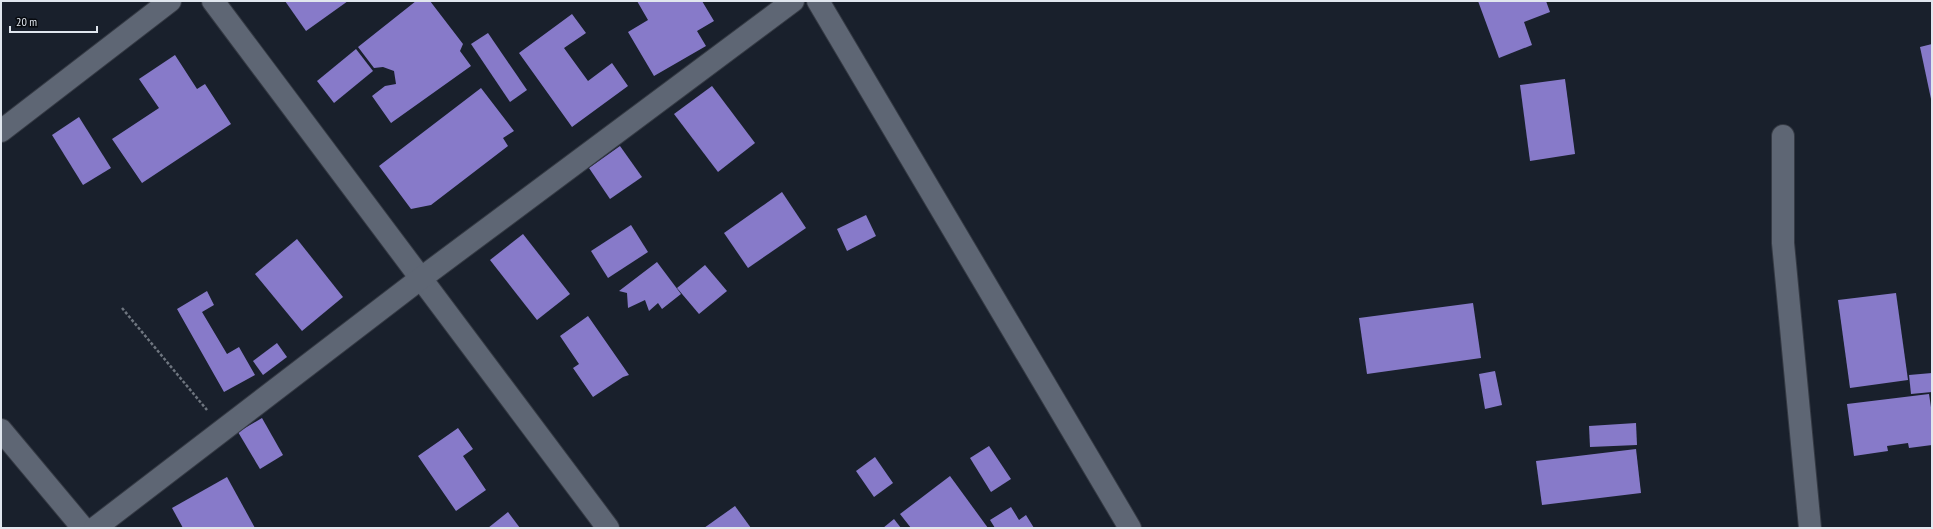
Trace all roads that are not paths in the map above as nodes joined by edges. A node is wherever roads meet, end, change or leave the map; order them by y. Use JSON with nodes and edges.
{"nodes":[{"id":1,"x":170,"y":1,"type":"edge"},
{"id":2,"x":213,"y":1,"type":"edge"},
{"id":3,"x":793,"y":1,"type":"edge"},
{"id":4,"x":818,"y":1,"type":"edge"},
{"id":5,"x":1,"y":131,"type":"edge"},
{"id":6,"x":1783,"y":136,"type":"dead end"},
{"id":7,"x":420,"y":279,"type":"junction"},
{"id":8,"x":1,"y":430,"type":"edge"},
{"id":9,"x":1127,"y":527,"type":"edge"},
{"id":10,"x":83,"y":528,"type":"edge"},
{"id":11,"x":95,"y":528,"type":"edge"},
{"id":12,"x":608,"y":528,"type":"edge"},
{"id":13,"x":1810,"y":528,"type":"edge"}],
"edges":[{"from":1,"to":5,"type":"street"},
{"from":2,"to":7,"type":"street"},
{"from":3,"to":7,"type":"street"},
{"from":4,"to":9,"type":"street"},
{"from":6,"to":13,"type":"street"},
{"from":7,"to":11,"type":"street"},
{"from":7,"to":12,"type":"street"},
{"from":8,"to":10,"type":"street"}]}
